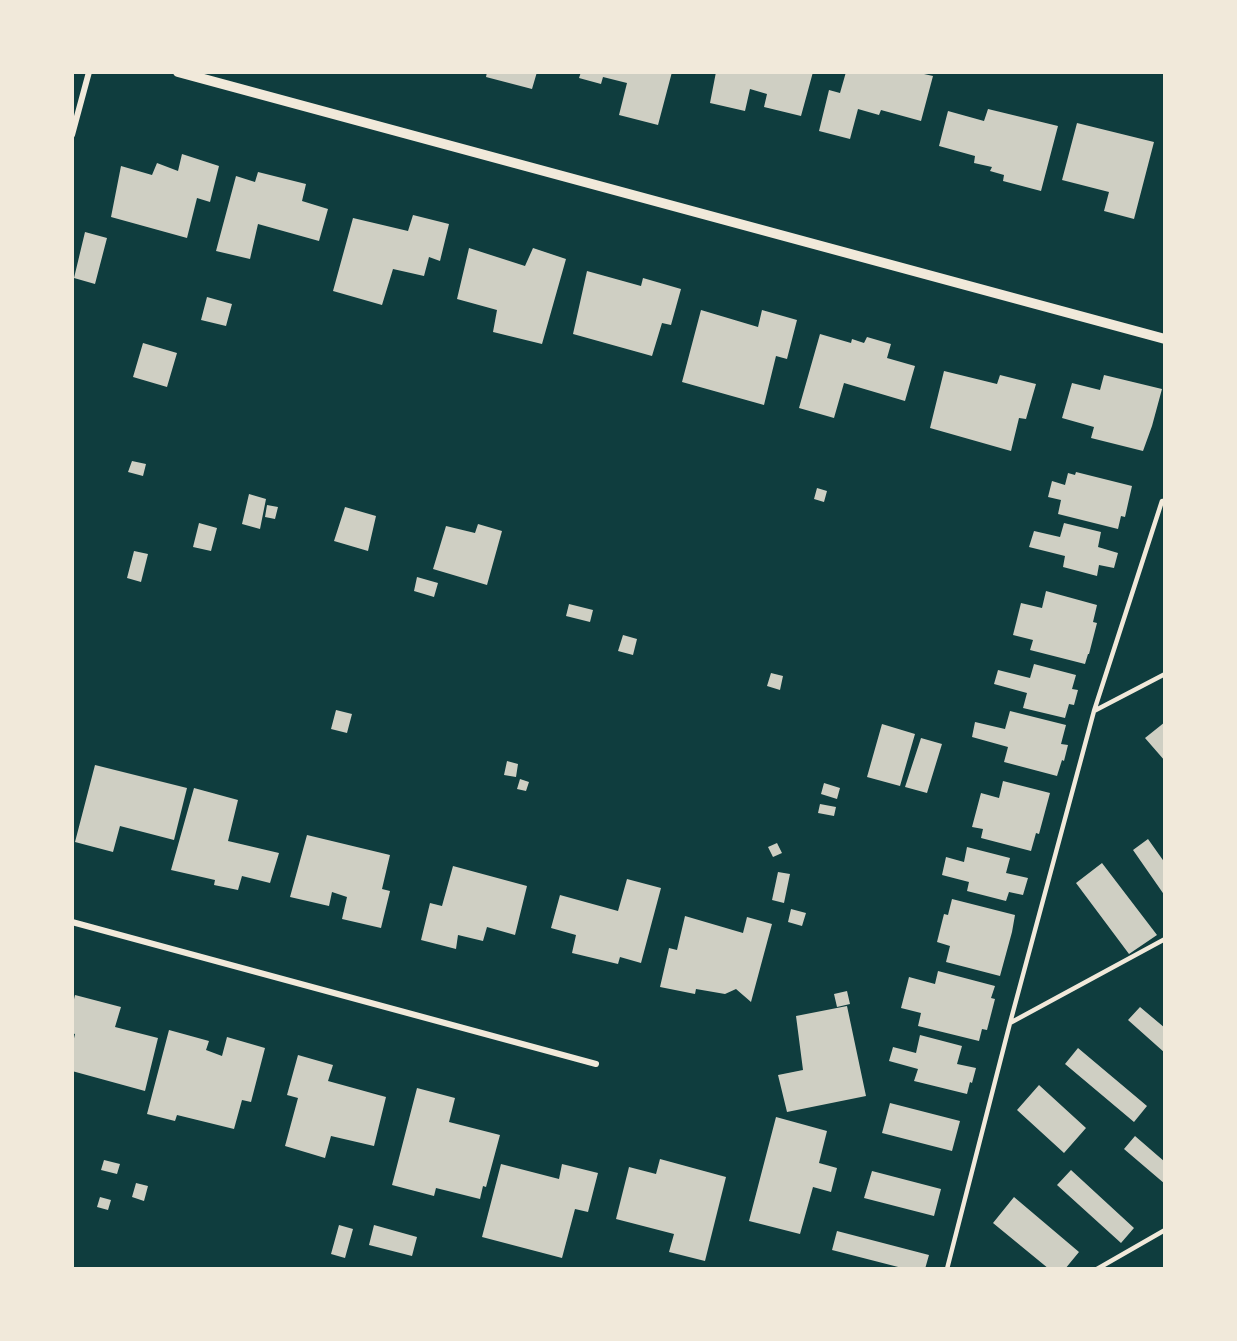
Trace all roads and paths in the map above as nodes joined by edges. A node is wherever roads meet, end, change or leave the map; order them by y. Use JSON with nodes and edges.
{"nodes":[{"id":1,"x":89,"y":72,"type":"edge"},
{"id":2,"x":178,"y":72,"type":"edge"},
{"id":3,"x":72,"y":135,"type":"edge"},
{"id":4,"x":1165,"y":339,"type":"edge"},
{"id":5,"x":1165,"y":501,"type":"edge"},
{"id":6,"x":1165,"y":674,"type":"edge"},
{"id":7,"x":1094,"y":711,"type":"junction"},
{"id":8,"x":72,"y":922,"type":"edge"},
{"id":9,"x":1165,"y":939,"type":"edge"},
{"id":10,"x":1010,"y":1023,"type":"junction"},
{"id":11,"x":596,"y":1064,"type":"dead end"},
{"id":12,"x":1165,"y":1230,"type":"edge"},
{"id":13,"x":947,"y":1269,"type":"edge"},
{"id":14,"x":1097,"y":1269,"type":"edge"}],
"edges":[{"from":1,"to":3,"type":"street"},
{"from":2,"to":4,"type":"street"},
{"from":5,"to":7,"type":"lane"},
{"from":6,"to":7,"type":"lane"},
{"from":7,"to":10,"type":"lane"},
{"from":8,"to":11,"type":"street"},
{"from":9,"to":10,"type":"lane"},
{"from":10,"to":13,"type":"lane"},
{"from":12,"to":14,"type":"lane"}]}
